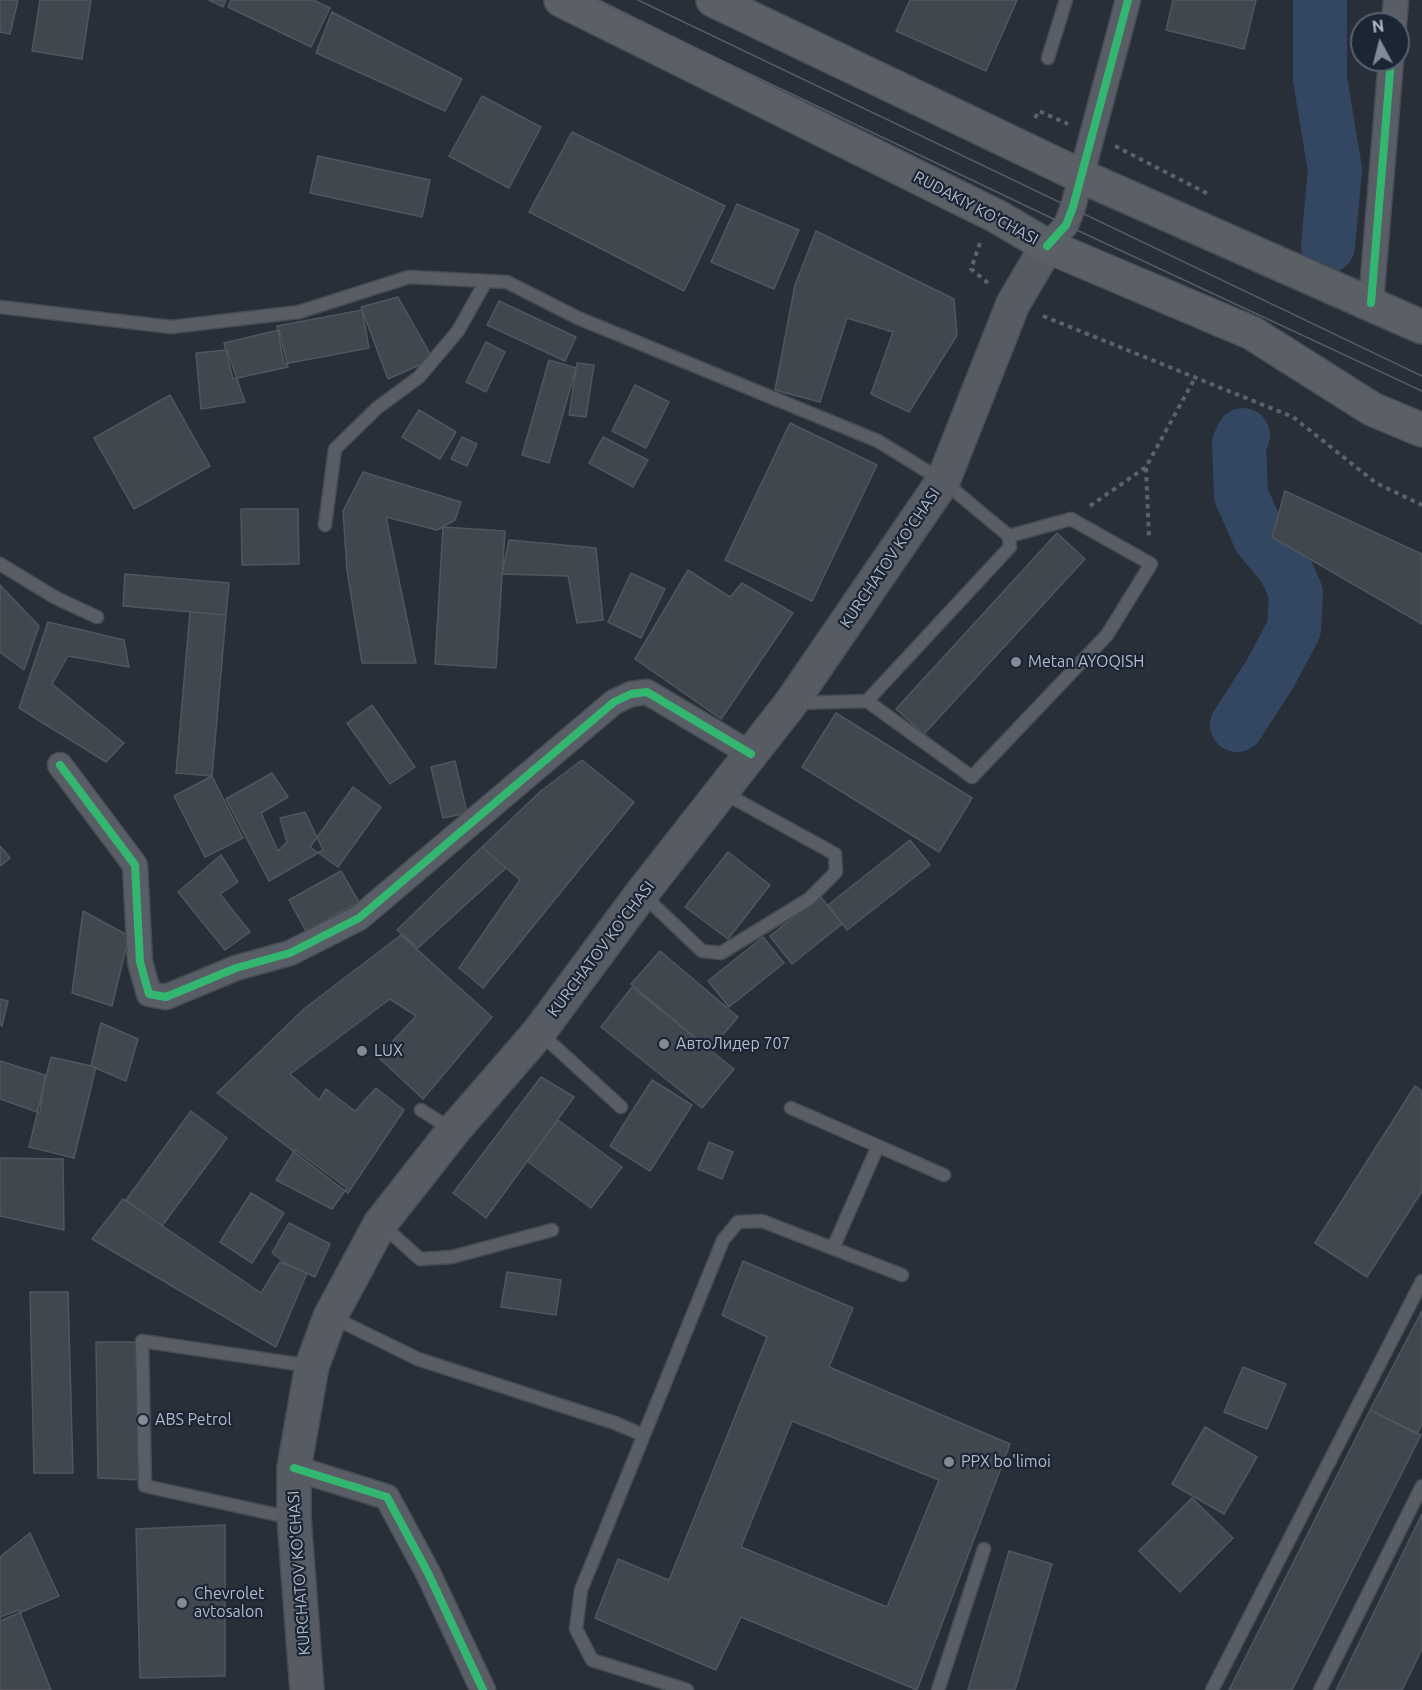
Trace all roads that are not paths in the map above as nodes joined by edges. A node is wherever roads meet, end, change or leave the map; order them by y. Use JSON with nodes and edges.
{"nodes":[{"id":1,"x":561,"y":0,"type":"edge"},
{"id":2,"x":713,"y":0,"type":"edge"},
{"id":3,"x":1066,"y":0,"type":"edge"},
{"id":4,"x":1128,"y":0,"type":"edge"},
{"id":5,"x":1048,"y":58,"type":"dead end"},
{"id":6,"x":1390,"y":72,"type":"edge"},
{"id":7,"x":1083,"y":177,"type":"junction"},
{"id":8,"x":1047,"y":246,"type":"junction"},
{"id":9,"x":486,"y":281,"type":"junction"},
{"id":10,"x":1371,"y":303,"type":"junction"},
{"id":11,"x":0,"y":307,"type":"edge"},
{"id":12,"x":1422,"y":327,"type":"edge"},
{"id":13,"x":1422,"y":430,"type":"edge"},
{"id":14,"x":943,"y":481,"type":"junction"},
{"id":15,"x":325,"y":525,"type":"dead end"},
{"id":16,"x":1009,"y":536,"type":"junction"},
{"id":17,"x":0,"y":564,"type":"edge"},
{"id":18,"x":97,"y":616,"type":"dead end"},
{"id":19,"x":867,"y":701,"type":"junction"},
{"id":20,"x":791,"y":703,"type":"junction"},
{"id":21,"x":751,"y":754,"type":"junction"},
{"id":22,"x":60,"y":765,"type":"dead end"},
{"id":23,"x":721,"y":791,"type":"junction"},
{"id":24,"x":642,"y":894,"type":"junction"},
{"id":25,"x":539,"y":1032,"type":"junction"},
{"id":26,"x":621,"y":1107,"type":"dead end"},
{"id":27,"x":791,"y":1108,"type":"dead end"},
{"id":28,"x":422,"y":1110,"type":"dead end"},
{"id":29,"x":454,"y":1130,"type":"junction"},
{"id":30,"x":878,"y":1146,"type":"junction"},
{"id":31,"x":944,"y":1175,"type":"dead end"},
{"id":32,"x":380,"y":1224,"type":"junction"},
{"id":33,"x":552,"y":1230,"type":"dead end"},
{"id":34,"x":833,"y":1248,"type":"junction"},
{"id":35,"x":902,"y":1275,"type":"dead end"},
{"id":36,"x":1422,"y":1281,"type":"edge"},
{"id":37,"x":330,"y":1317,"type":"junction"},
{"id":38,"x":312,"y":1366,"type":"junction"},
{"id":39,"x":644,"y":1435,"type":"junction"},
{"id":40,"x":294,"y":1468,"type":"junction"},
{"id":41,"x":1422,"y":1486,"type":"edge"},
{"id":42,"x":294,"y":1518,"type":"junction"},
{"id":43,"x":984,"y":1549,"type":"dead end"},
{"id":44,"x":307,"y":1690,"type":"edge"},
{"id":45,"x":483,"y":1690,"type":"edge"},
{"id":46,"x":687,"y":1690,"type":"edge"},
{"id":47,"x":938,"y":1690,"type":"edge"},
{"id":48,"x":1212,"y":1690,"type":"edge"},
{"id":49,"x":1320,"y":1690,"type":"edge"}],
"edges":[{"from":1,"to":8,"type":"main road","name":"RUDAKIY KO'CHASI"},
{"from":2,"to":7,"type":"main road"},
{"from":3,"to":5,"type":"lane"},
{"from":4,"to":7,"type":"street"},
{"from":6,"to":10,"type":"street"},
{"from":7,"to":8,"type":"street"},
{"from":7,"to":10,"type":"main road"},
{"from":8,"to":13,"type":"main road","name":"RUDAKIY KO'CHASI"},
{"from":8,"to":14,"type":"main road","name":"KURCHATOV KO'CHASI"},
{"from":9,"to":11,"type":"lane"},
{"from":9,"to":14,"type":"lane"},
{"from":9,"to":15,"type":"lane"},
{"from":10,"to":12,"type":"main road"},
{"from":14,"to":16,"type":"lane"},
{"from":14,"to":20,"type":"main road","name":"KURCHATOV KO'CHASI"},
{"from":16,"to":19,"type":"lane"},
{"from":16,"to":19,"type":"lane"},
{"from":17,"to":18,"type":"lane"},
{"from":19,"to":20,"type":"lane"},
{"from":20,"to":21,"type":"main road","name":"KURCHATOV KO'CHASI"},
{"from":21,"to":22,"type":"street"},
{"from":21,"to":23,"type":"main road","name":"KURCHATOV KO'CHASI"},
{"from":23,"to":24,"type":"main road","name":"KURCHATOV KO'CHASI"},
{"from":23,"to":24,"type":"lane"},
{"from":24,"to":25,"type":"main road","name":"KURCHATOV KO'CHASI"},
{"from":25,"to":26,"type":"lane"},
{"from":25,"to":29,"type":"main road","name":"KURCHATOV KO'CHASI"},
{"from":27,"to":30,"type":"lane"},
{"from":28,"to":29,"type":"lane"},
{"from":29,"to":32,"type":"main road","name":"KURCHATOV KO'CHASI"},
{"from":30,"to":31,"type":"lane"},
{"from":30,"to":34,"type":"lane"},
{"from":32,"to":33,"type":"lane"},
{"from":32,"to":37,"type":"main road","name":"KURCHATOV KO'CHASI"},
{"from":34,"to":35,"type":"lane"},
{"from":34,"to":39,"type":"lane"},
{"from":36,"to":48,"type":"lane"},
{"from":37,"to":38,"type":"main road","name":"KURCHATOV KO'CHASI"},
{"from":37,"to":39,"type":"lane"},
{"from":38,"to":40,"type":"main road","name":"KURCHATOV KO'CHASI"},
{"from":38,"to":42,"type":"lane"},
{"from":39,"to":46,"type":"lane"},
{"from":40,"to":42,"type":"main road","name":"KURCHATOV KO'CHASI"},
{"from":40,"to":45,"type":"street"},
{"from":41,"to":49,"type":"lane"},
{"from":42,"to":44,"type":"main road","name":"KURCHATOV KO'CHASI"},
{"from":43,"to":47,"type":"lane"}]}
